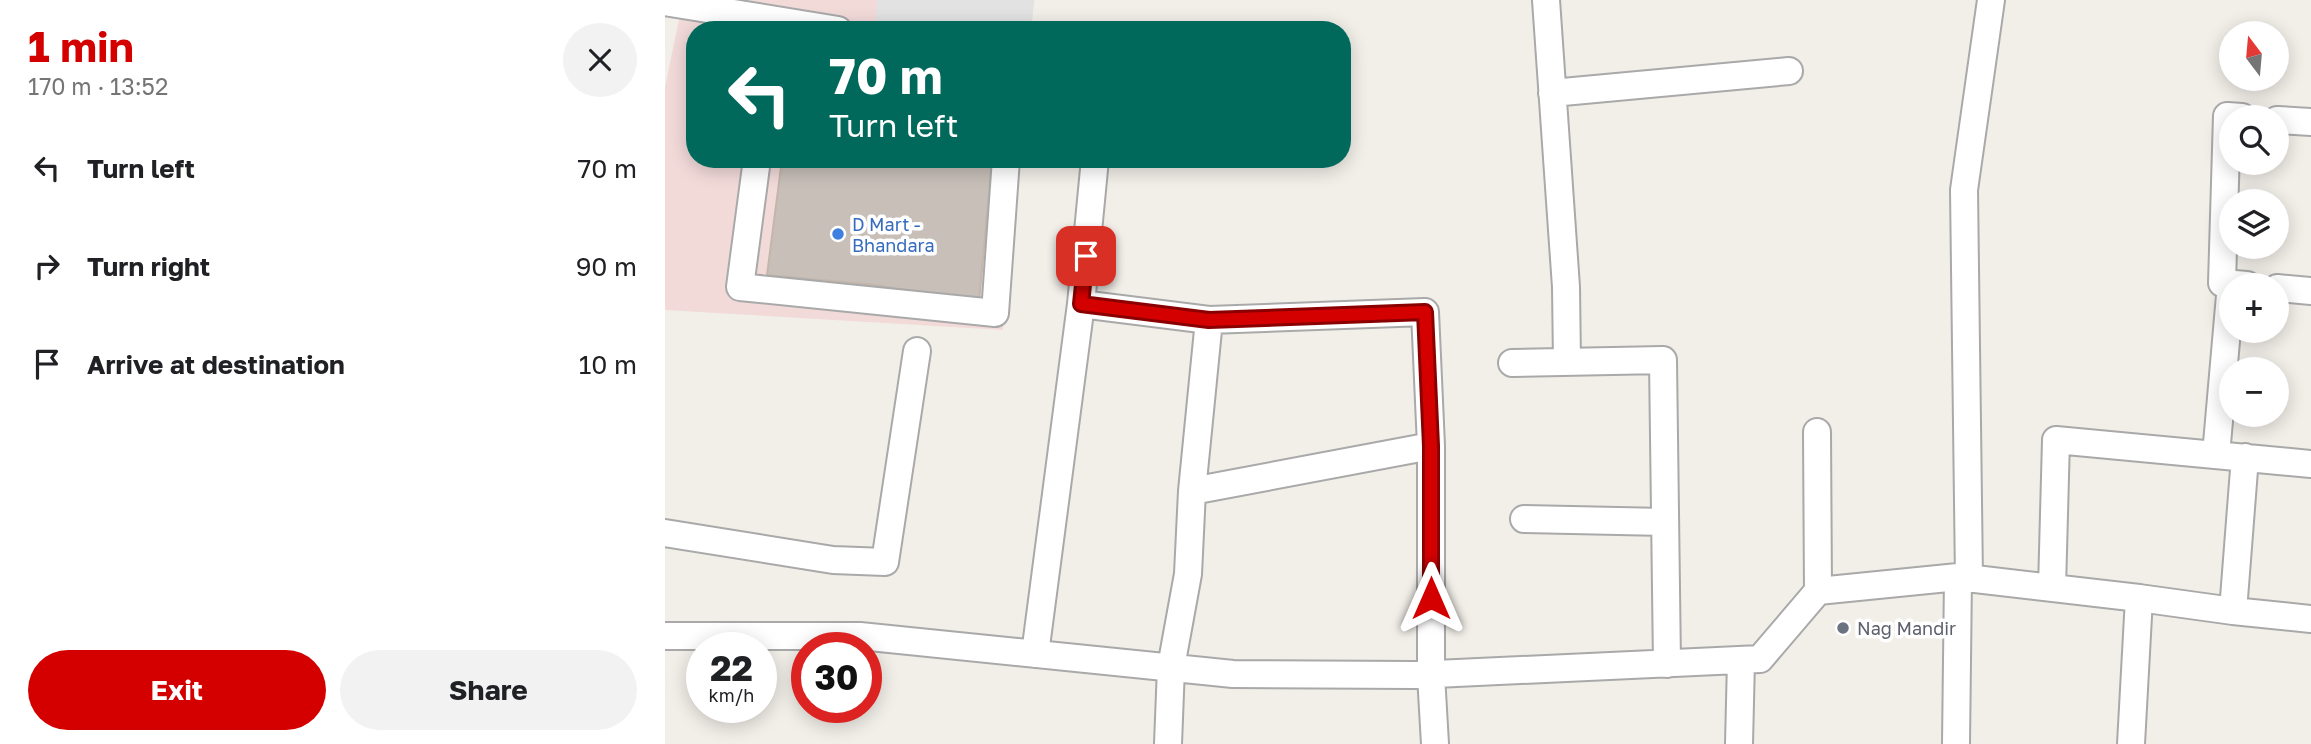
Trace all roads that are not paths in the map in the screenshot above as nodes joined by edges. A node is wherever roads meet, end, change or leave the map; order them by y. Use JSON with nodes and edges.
{"nodes":[{"id":1,"x":1546,"y":0,"type":"edge"},
{"id":2,"x":1991,"y":0,"type":"edge"},
{"id":3,"x":665,"y":2,"type":"edge"},
{"id":4,"x":756,"y":21,"type":"edge"},
{"id":5,"x":1789,"y":71,"type":"dead end"},
{"id":6,"x":1552,"y":93,"type":"junction"},
{"id":7,"x":2289,"y":121,"type":"edge"},
{"id":8,"x":2311,"y":122,"type":"edge"},
{"id":9,"x":756,"y":168,"type":"edge"},
{"id":10,"x":1005,"y":168,"type":"edge"},
{"id":11,"x":1093,"y":168,"type":"edge"},
{"id":12,"x":2226,"y":175,"type":"edge"},
{"id":13,"x":2223,"y":273,"type":"edge"},
{"id":14,"x":2289,"y":289,"type":"edge"},
{"id":15,"x":2311,"y":291,"type":"edge"},
{"id":16,"x":1081,"y":304,"type":"junction"},
{"id":17,"x":1209,"y":320,"type":"junction"},
{"id":18,"x":2231,"y":343,"type":"edge"},
{"id":19,"x":917,"y":351,"type":"dead end"},
{"id":20,"x":1567,"y":362,"type":"junction"},
{"id":21,"x":1512,"y":363,"type":"dead end"},
{"id":22,"x":1817,"y":432,"type":"dead end"},
{"id":23,"x":1431,"y":446,"type":"junction"},
{"id":24,"x":2216,"y":455,"type":"junction"},
{"id":25,"x":2245,"y":457,"type":"junction"},
{"id":26,"x":2311,"y":464,"type":"edge"},
{"id":27,"x":1192,"y":491,"type":"junction"},
{"id":28,"x":1524,"y":519,"type":"dead end"},
{"id":29,"x":1665,"y":522,"type":"junction"},
{"id":30,"x":665,"y":533,"type":"edge"},
{"id":31,"x":1964,"y":578,"type":"junction"},
{"id":32,"x":2052,"y":588,"type":"junction"},
{"id":33,"x":1818,"y":591,"type":"junction"},
{"id":34,"x":2139,"y":598,"type":"junction"},
{"id":35,"x":2233,"y":611,"type":"junction"},
{"id":36,"x":2311,"y":618,"type":"edge"},
{"id":37,"x":665,"y":636,"type":"edge"},
{"id":38,"x":1035,"y":654,"type":"junction"},
{"id":39,"x":1741,"y":660,"type":"junction"},
{"id":40,"x":1667,"y":664,"type":"junction"},
{"id":41,"x":1171,"y":667,"type":"junction"},
{"id":42,"x":1431,"y":675,"type":"junction"},
{"id":43,"x":1168,"y":744,"type":"edge"},
{"id":44,"x":1435,"y":744,"type":"edge"},
{"id":45,"x":1739,"y":744,"type":"edge"},
{"id":46,"x":1956,"y":744,"type":"edge"},
{"id":47,"x":2131,"y":744,"type":"edge"}],
"edges":[{"from":1,"to":6,"type":"street"},
{"from":2,"to":31,"type":"street"},
{"from":3,"to":4,"type":"street"},
{"from":5,"to":6,"type":"street"},
{"from":6,"to":20,"type":"street"},
{"from":7,"to":8,"type":"street"},
{"from":9,"to":10,"type":"street"},
{"from":11,"to":16,"type":"street"},
{"from":12,"to":13,"type":"street"},
{"from":14,"to":15,"type":"street"},
{"from":16,"to":17,"type":"street"},
{"from":16,"to":38,"type":"street"},
{"from":17,"to":23,"type":"street"},
{"from":17,"to":27,"type":"street"},
{"from":18,"to":24,"type":"street"},
{"from":19,"to":30,"type":"street"},
{"from":20,"to":21,"type":"street"},
{"from":20,"to":29,"type":"street"},
{"from":22,"to":33,"type":"street"},
{"from":23,"to":27,"type":"street"},
{"from":23,"to":42,"type":"street"},
{"from":24,"to":25,"type":"street"},
{"from":24,"to":32,"type":"street"},
{"from":25,"to":26,"type":"street"},
{"from":25,"to":35,"type":"street"},
{"from":27,"to":41,"type":"street"},
{"from":28,"to":29,"type":"street"},
{"from":29,"to":40,"type":"street"},
{"from":31,"to":32,"type":"street"},
{"from":31,"to":33,"type":"street"},
{"from":31,"to":46,"type":"street"},
{"from":32,"to":34,"type":"street"},
{"from":33,"to":39,"type":"street"},
{"from":34,"to":35,"type":"street"},
{"from":34,"to":47,"type":"street"},
{"from":35,"to":36,"type":"street"},
{"from":37,"to":38,"type":"street"},
{"from":38,"to":41,"type":"street"},
{"from":39,"to":40,"type":"street"},
{"from":39,"to":45,"type":"street"},
{"from":40,"to":42,"type":"street"},
{"from":41,"to":42,"type":"street"},
{"from":41,"to":43,"type":"street"},
{"from":42,"to":44,"type":"street"}]}
